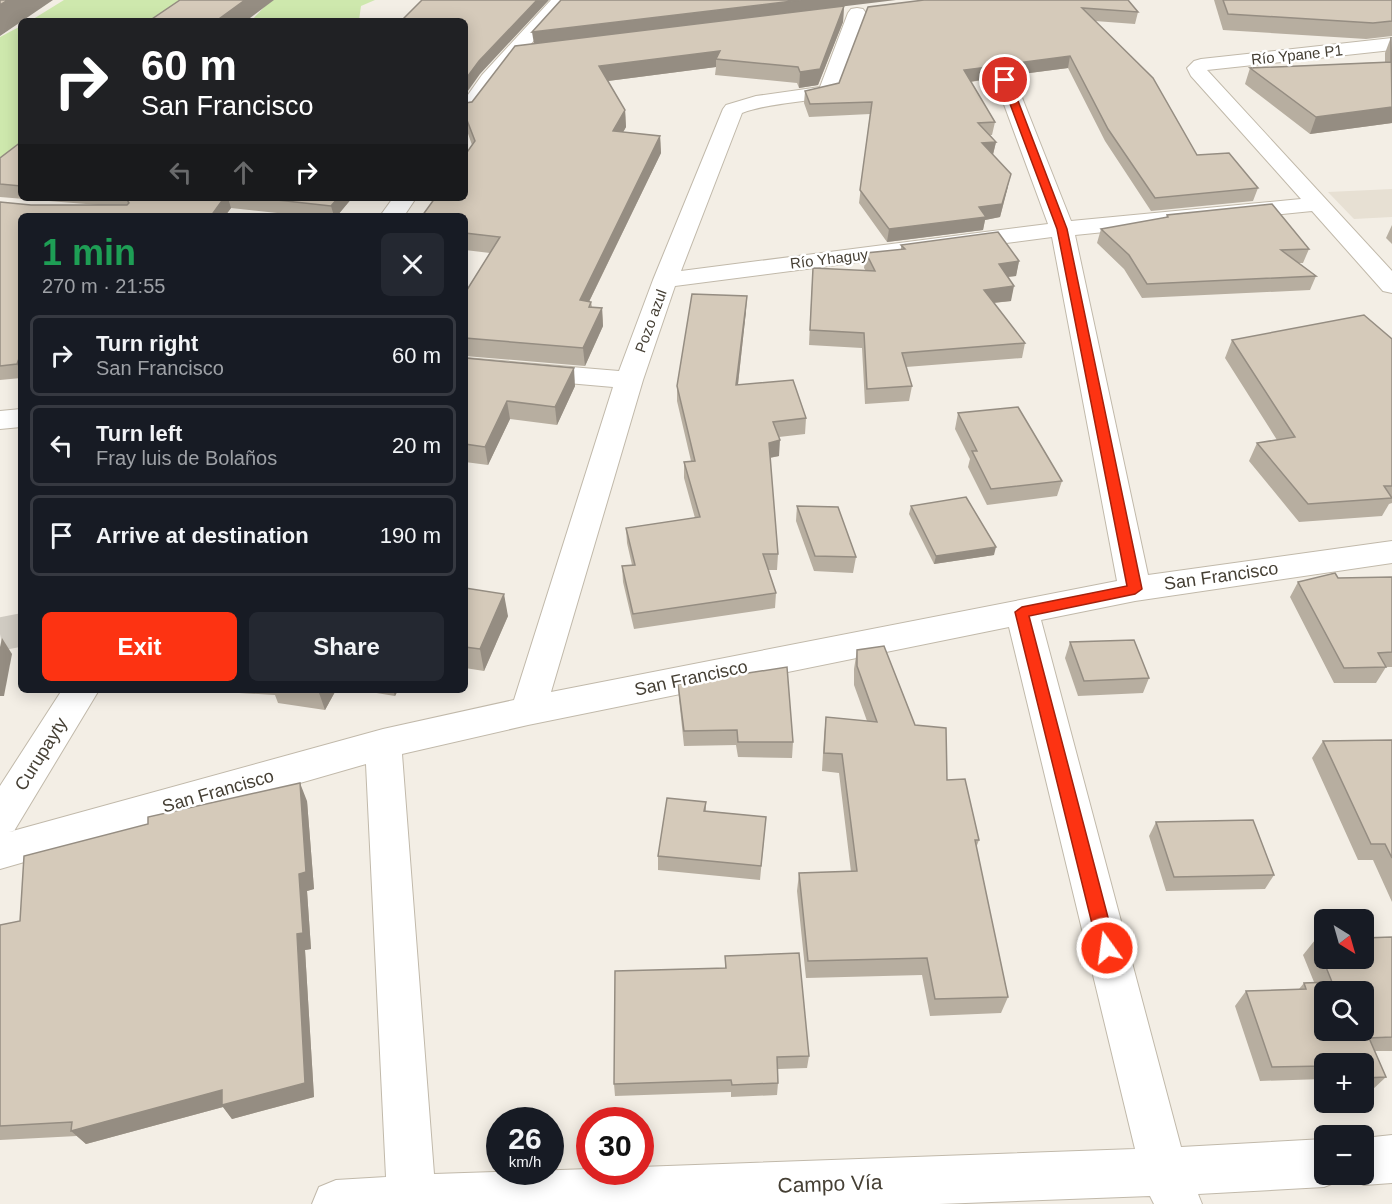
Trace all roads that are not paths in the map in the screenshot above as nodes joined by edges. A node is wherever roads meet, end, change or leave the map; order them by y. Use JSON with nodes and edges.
{"nodes":[{"id":1,"x":561,"y":0,"type":"edge"},
{"id":2,"x":857,"y":13,"type":"dead end"},
{"id":3,"x":1392,"y":44,"type":"edge"},
{"id":4,"x":537,"y":52,"type":"edge"},
{"id":5,"x":513,"y":55,"type":"junction"},
{"id":6,"x":489,"y":79,"type":"junction"},
{"id":7,"x":468,"y":80,"type":"edge"},
{"id":8,"x":1005,"y":80,"type":"edge"},
{"id":9,"x":468,"y":109,"type":"edge"},
{"id":10,"x":1316,"y":204,"type":"junction"},
{"id":11,"x":1062,"y":229,"type":"junction"},
{"id":12,"x":665,"y":280,"type":"junction"},
{"id":13,"x":1392,"y":286,"type":"edge"},
{"id":14,"x":468,"y":366,"type":"edge"},
{"id":15,"x":629,"y":380,"type":"junction"},
{"id":16,"x":18,"y":418,"type":"edge"},
{"id":17,"x":0,"y":420,"type":"edge"},
{"id":18,"x":1392,"y":552,"type":"edge"},
{"id":19,"x":1135,"y":589,"type":"junction"},
{"id":20,"x":1022,"y":612,"type":"junction"},
{"id":21,"x":79,"y":693,"type":"edge"},
{"id":22,"x":528,"y":711,"type":"junction"},
{"id":23,"x":383,"y":744,"type":"junction"},
{"id":24,"x":0,"y":819,"type":"edge"},
{"id":25,"x":0,"y":852,"type":"edge"},
{"id":26,"x":1392,"y":1159,"type":"edge"},
{"id":27,"x":1374,"y":1160,"type":"edge"},
{"id":28,"x":1314,"y":1165,"type":"edge"},
{"id":29,"x":1171,"y":1188,"type":"edge"},
{"id":30,"x":412,"y":1201,"type":"edge"},
{"id":31,"x":336,"y":1204,"type":"edge"}],
"edges":[{"from":1,"to":5,"type":"street"},
{"from":2,"to":12,"type":"street","name":"Pozo azul"},
{"from":3,"to":10,"type":"street","name":"Río Ypane P1"},
{"from":4,"to":5,"type":"street"},
{"from":5,"to":6,"type":"street"},
{"from":6,"to":7,"type":"street"},
{"from":6,"to":9,"type":"street"},
{"from":8,"to":11,"type":"street"},
{"from":10,"to":11,"type":"street","name":"Río Yhaguy"},
{"from":10,"to":13,"type":"street"},
{"from":11,"to":12,"type":"street","name":"Río Yhaguy"},
{"from":11,"to":19,"type":"street"},
{"from":12,"to":15,"type":"street","name":"Pozo azul"},
{"from":14,"to":15,"type":"street"},
{"from":15,"to":22,"type":"street","name":"Pozo azul"},
{"from":16,"to":17,"type":"street"},
{"from":18,"to":19,"type":"street","name":"San Francisco"},
{"from":19,"to":20,"type":"street","name":"San Francisco"},
{"from":20,"to":22,"type":"street","name":"San Francisco"},
{"from":20,"to":29,"type":"street"},
{"from":21,"to":24,"type":"street","name":"Curupayty"},
{"from":22,"to":23,"type":"street","name":"San Francisco"},
{"from":23,"to":25,"type":"street","name":"San Francisco"},
{"from":23,"to":30,"type":"street"},
{"from":26,"to":27,"type":"street"},
{"from":28,"to":29,"type":"street","name":"Campo Vía"},
{"from":29,"to":30,"type":"street","name":"Campo Vía"},
{"from":30,"to":31,"type":"street","name":"Campo Vía"}]}
